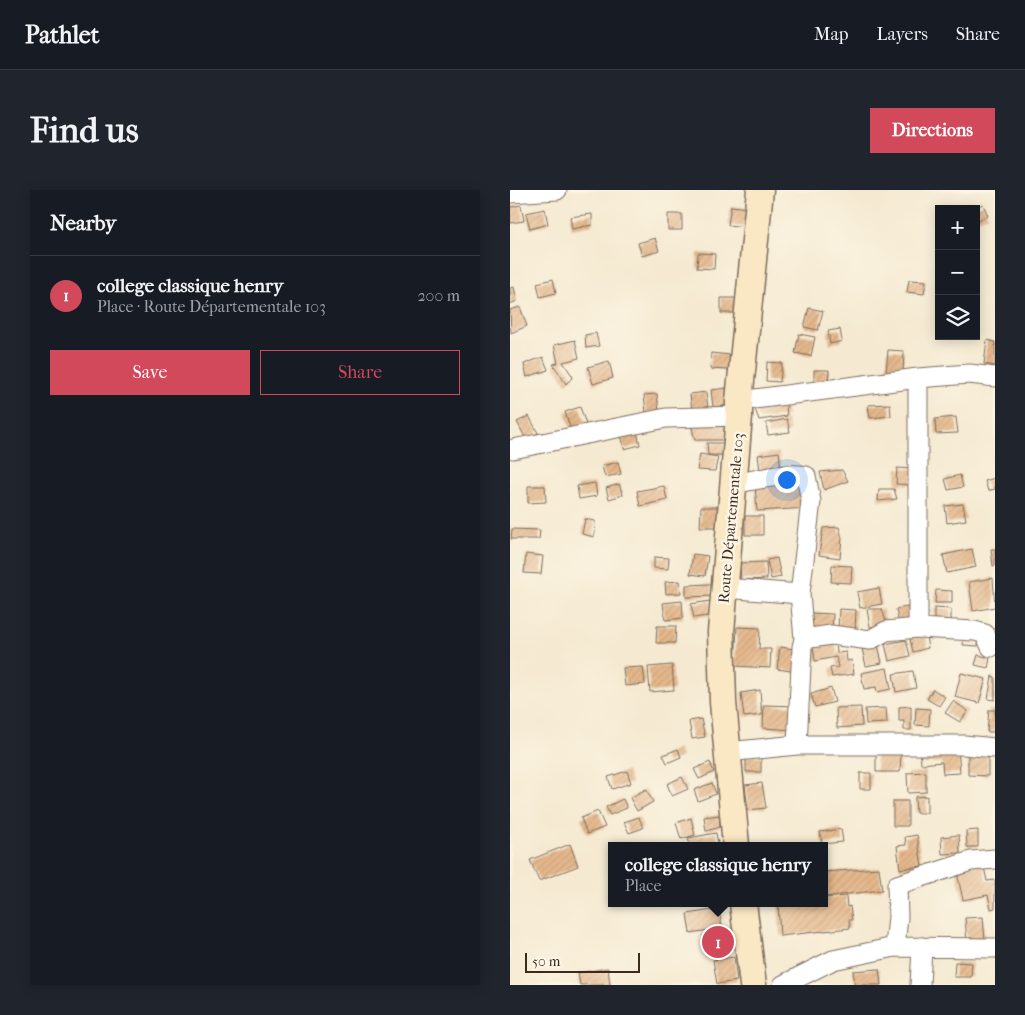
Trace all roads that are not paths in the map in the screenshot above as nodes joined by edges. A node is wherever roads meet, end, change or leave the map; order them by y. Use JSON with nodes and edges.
{"nodes":[{"id":1,"x":557,"y":190,"type":"edge"},
{"id":2,"x":760,"y":190,"type":"edge"},
{"id":3,"x":510,"y":193,"type":"edge"},
{"id":4,"x":995,"y":377,"type":"edge"},
{"id":5,"x":918,"y":378,"type":"junction"},
{"id":6,"x":739,"y":408,"type":"junction"},
{"id":7,"x":511,"y":451,"type":"edge"},
{"id":8,"x":734,"y":484,"type":"junction"},
{"id":9,"x":725,"y":588,"type":"junction"},
{"id":10,"x":800,"y":594,"type":"junction"},
{"id":11,"x":918,"y":628,"type":"junction"},
{"id":12,"x":804,"y":639,"type":"junction"},
{"id":13,"x":991,"y":647,"type":"dead end"},
{"id":14,"x":797,"y":745,"type":"junction"},
{"id":15,"x":995,"y":748,"type":"edge"},
{"id":16,"x":727,"y":752,"type":"junction"},
{"id":17,"x":736,"y":842,"type":"edge"},
{"id":18,"x":995,"y":859,"type":"edge"},
{"id":19,"x":743,"y":907,"type":"edge"},
{"id":20,"x":895,"y":946,"type":"junction"},
{"id":21,"x":922,"y":947,"type":"junction"},
{"id":22,"x":995,"y":948,"type":"edge"},
{"id":23,"x":753,"y":985,"type":"edge"},
{"id":24,"x":783,"y":985,"type":"edge"},
{"id":25,"x":920,"y":985,"type":"edge"}],
"edges":[{"from":1,"to":3,"type":"street"},
{"from":2,"to":6,"type":"main road","name":"Route Départementale 103"},
{"from":4,"to":5,"type":"street"},
{"from":5,"to":6,"type":"street"},
{"from":5,"to":11,"type":"street"},
{"from":6,"to":7,"type":"street"},
{"from":6,"to":8,"type":"main road","name":"Route Départementale 103"},
{"from":8,"to":9,"type":"main road","name":"Route Départementale 103"},
{"from":8,"to":10,"type":"street"},
{"from":9,"to":10,"type":"street"},
{"from":9,"to":16,"type":"main road","name":"Route Départementale 103"},
{"from":10,"to":12,"type":"street"},
{"from":11,"to":12,"type":"street"},
{"from":11,"to":13,"type":"street"},
{"from":12,"to":14,"type":"street"},
{"from":14,"to":15,"type":"street"},
{"from":14,"to":16,"type":"street"},
{"from":16,"to":17,"type":"main road","name":"Route Départementale 103"},
{"from":18,"to":20,"type":"street"},
{"from":19,"to":23,"type":"main road"},
{"from":20,"to":21,"type":"street"},
{"from":20,"to":24,"type":"street"},
{"from":21,"to":22,"type":"street"},
{"from":21,"to":25,"type":"street"}]}
